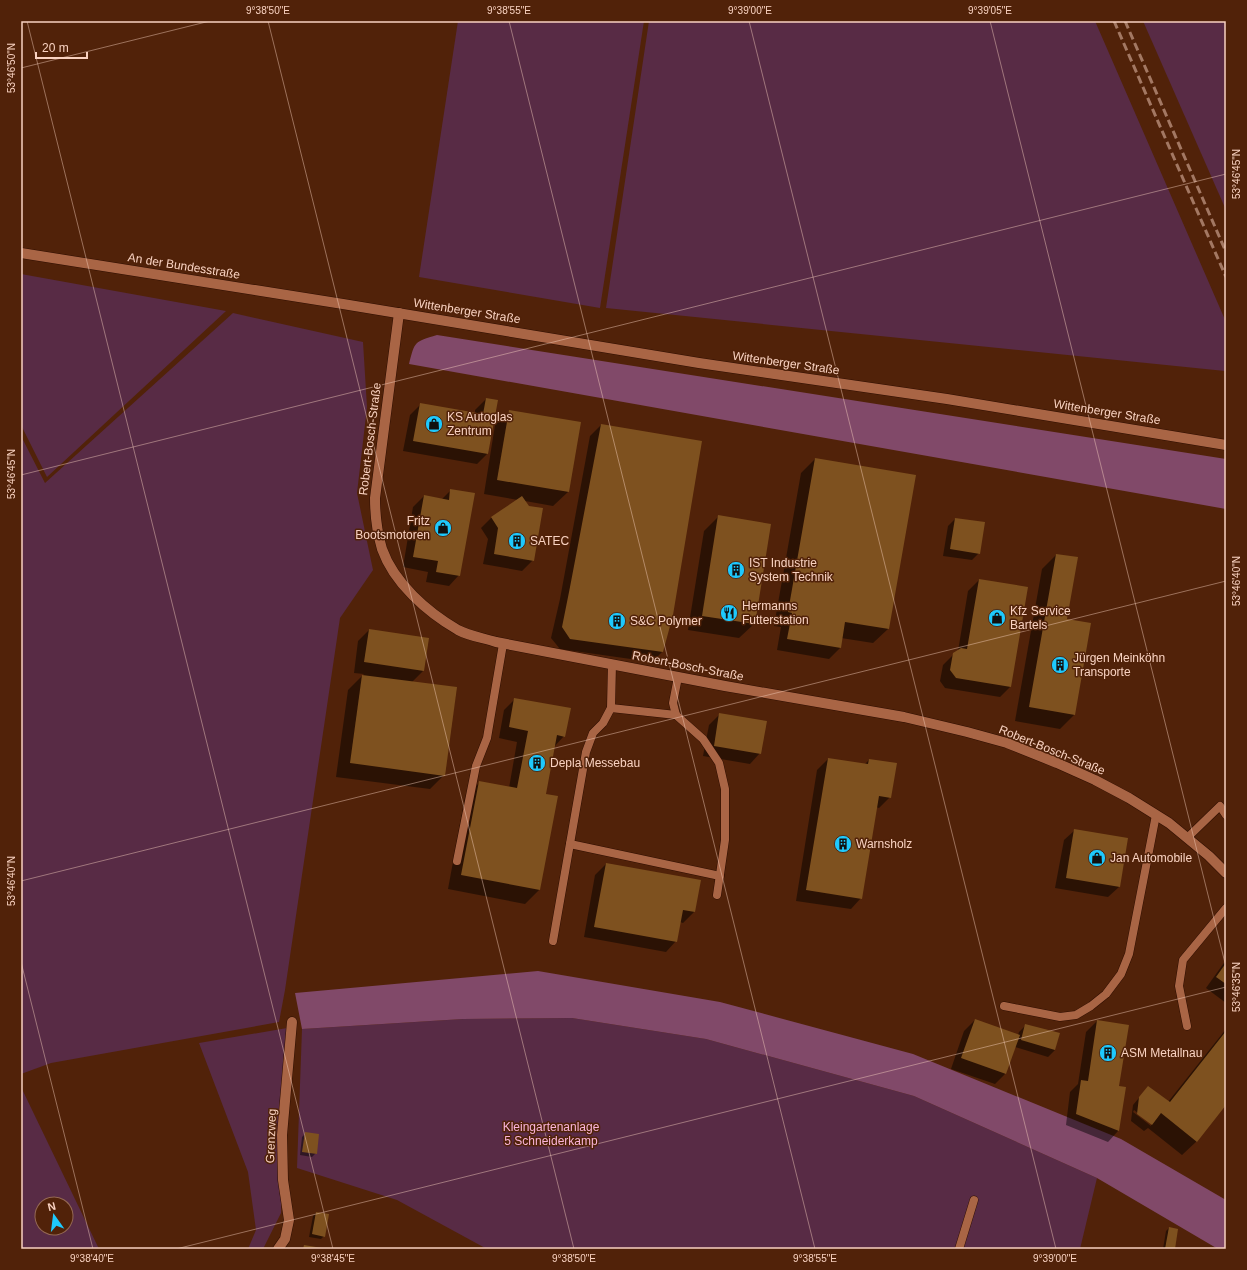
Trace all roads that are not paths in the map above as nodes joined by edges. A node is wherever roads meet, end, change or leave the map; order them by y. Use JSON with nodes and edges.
{"nodes":[{"id":1,"x":21,"y":253,"type":"edge"},
{"id":2,"x":343,"y":304,"type":"joint"},
{"id":3,"x":399,"y":313,"type":"junction"},
{"id":4,"x":1226,"y":445,"type":"edge"},
{"id":5,"x":503,"y":644,"type":"junction"},
{"id":6,"x":612,"y":664,"type":"junction"},
{"id":7,"x":678,"y":677,"type":"junction"},
{"id":8,"x":611,"y":708,"type":"junction"},
{"id":9,"x":676,"y":715,"type":"junction"},
{"id":10,"x":1156,"y":815,"type":"junction"},
{"id":11,"x":1226,"y":815,"type":"edge"},
{"id":12,"x":1187,"y":838,"type":"junction"},
{"id":13,"x":570,"y":844,"type":"junction"},
{"id":14,"x":457,"y":861,"type":"dead end"},
{"id":15,"x":1226,"y":873,"type":"edge"},
{"id":16,"x":720,"y":876,"type":"junction"},
{"id":17,"x":717,"y":895,"type":"dead end"},
{"id":18,"x":1226,"y":908,"type":"edge"},
{"id":19,"x":553,"y":941,"type":"dead end"},
{"id":20,"x":1004,"y":1006,"type":"dead end"},
{"id":21,"x":292,"y":1022,"type":"dead end"},
{"id":22,"x":1187,"y":1026,"type":"dead end"},
{"id":23,"x":974,"y":1200,"type":"dead end"},
{"id":24,"x":278,"y":1249,"type":"edge"},
{"id":25,"x":959,"y":1249,"type":"edge"}],
"edges":[{"from":1,"to":2,"type":"street","name":"An der Bundesstraße"},
{"from":2,"to":3,"type":"street","name":"Wittenberger Straße"},
{"from":3,"to":4,"type":"street","name":"Wittenberger Straße"},
{"from":3,"to":5,"type":"street","name":"Robert-Bosch-Straße"},
{"from":5,"to":6,"type":"street","name":"Robert-Bosch-Straße"},
{"from":5,"to":14,"type":"lane"},
{"from":6,"to":7,"type":"street","name":"Robert-Bosch-Straße"},
{"from":6,"to":8,"type":"lane"},
{"from":7,"to":9,"type":"lane"},
{"from":7,"to":10,"type":"street","name":"Robert-Bosch-Straße"},
{"from":8,"to":9,"type":"lane"},
{"from":8,"to":13,"type":"lane"},
{"from":9,"to":16,"type":"lane"},
{"from":10,"to":12,"type":"street","name":"Robert-Bosch-Straße"},
{"from":10,"to":20,"type":"lane"},
{"from":11,"to":12,"type":"lane"},
{"from":12,"to":15,"type":"street","name":"Robert-Bosch-Straße"},
{"from":13,"to":16,"type":"lane"},
{"from":13,"to":19,"type":"lane"},
{"from":16,"to":17,"type":"lane"},
{"from":18,"to":22,"type":"lane"},
{"from":21,"to":24,"type":"street","name":"Grenzweg"},
{"from":23,"to":25,"type":"lane"}]}
